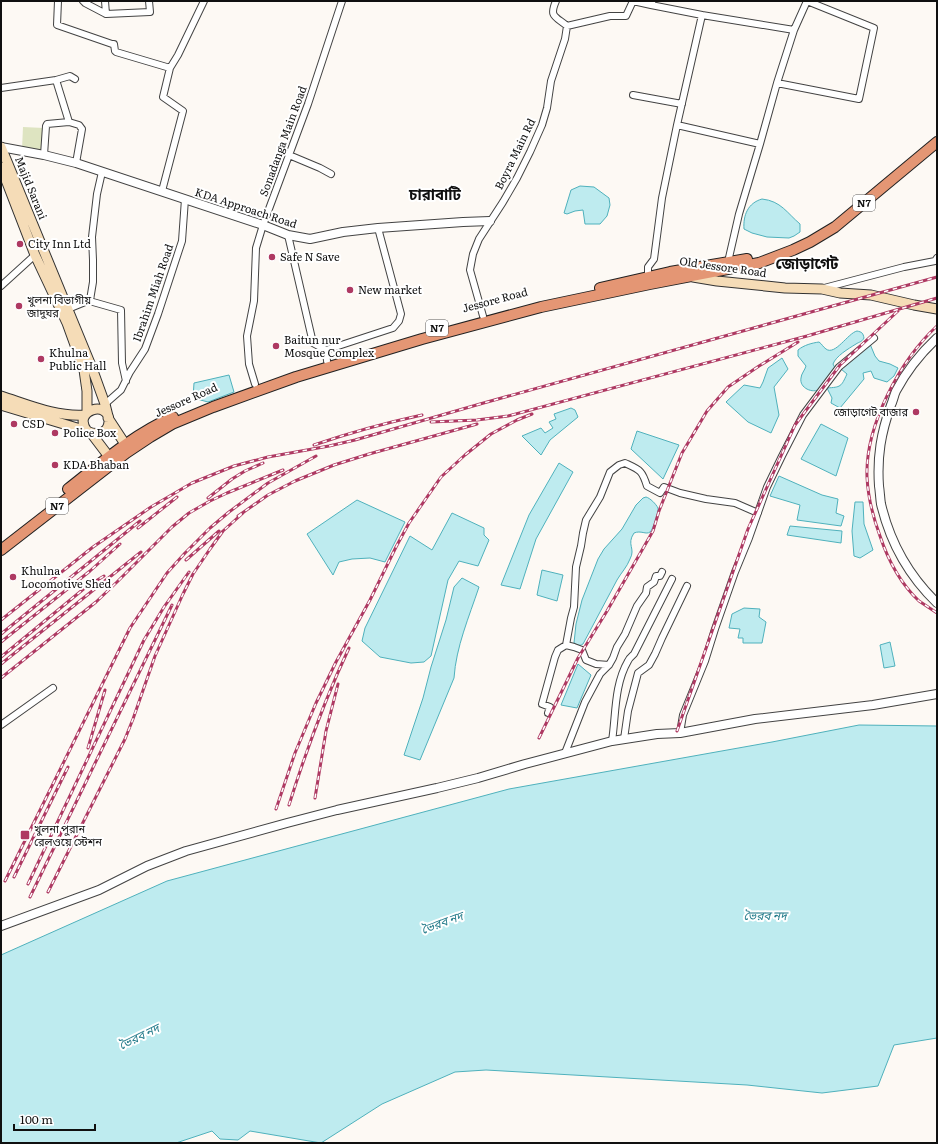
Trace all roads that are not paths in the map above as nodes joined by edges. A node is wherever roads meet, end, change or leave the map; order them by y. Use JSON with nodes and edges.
{"nodes":[{"id":1,"x":58,"y":1,"type":"edge"},
{"id":2,"x":83,"y":1,"type":"edge"},
{"id":3,"x":105,"y":1,"type":"edge"},
{"id":4,"x":149,"y":1,"type":"edge"},
{"id":5,"x":204,"y":1,"type":"edge"},
{"id":6,"x":342,"y":1,"type":"edge"},
{"id":7,"x":556,"y":1,"type":"edge"},
{"id":8,"x":807,"y":1,"type":"edge"},
{"id":9,"x":652,"y":3,"type":"edge"},
{"id":10,"x":106,"y":14,"type":"junction"},
{"id":11,"x":702,"y":15,"type":"junction"},
{"id":12,"x":567,"y":26,"type":"junction"},
{"id":13,"x":794,"y":30,"type":"junction"},
{"id":14,"x":170,"y":68,"type":"junction"},
{"id":15,"x":75,"y":79,"type":"dead end"},
{"id":16,"x":56,"y":80,"type":"junction"},
{"id":17,"x":777,"y":83,"type":"junction"},
{"id":18,"x":1,"y":88,"type":"edge"},
{"id":19,"x":633,"y":96,"type":"dead end"},
{"id":20,"x":682,"y":104,"type":"junction"},
{"id":21,"x":69,"y":122,"type":"junction"},
{"id":22,"x":677,"y":125,"type":"junction"},
{"id":23,"x":937,"y":142,"type":"edge"},
{"id":24,"x":760,"y":144,"type":"junction"},
{"id":25,"x":1,"y":147,"type":"edge"},
{"id":26,"x":44,"y":155,"type":"junction"},
{"id":27,"x":289,"y":155,"type":"junction"},
{"id":28,"x":76,"y":163,"type":"junction"},
{"id":29,"x":1,"y":168,"type":"edge"},
{"id":30,"x":102,"y":172,"type":"junction"},
{"id":31,"x":331,"y":174,"type":"dead end"},
{"id":32,"x":162,"y":191,"type":"junction"},
{"id":33,"x":185,"y":199,"type":"junction"},
{"id":34,"x":490,"y":221,"type":"junction"},
{"id":35,"x":263,"y":225,"type":"junction"},
{"id":36,"x":378,"y":228,"type":"junction"},
{"id":37,"x":288,"y":235,"type":"junction"},
{"id":38,"x":784,"y":254,"type":"junction"},
{"id":39,"x":35,"y":255,"type":"junction"},
{"id":40,"x":937,"y":258,"type":"edge"},
{"id":41,"x":728,"y":262,"type":"junction"},
{"id":42,"x":670,"y":272,"type":"junction"},
{"id":43,"x":691,"y":276,"type":"junction"},
{"id":44,"x":648,"y":277,"type":"junction"},
{"id":45,"x":1,"y":286,"type":"edge"},
{"id":46,"x":822,"y":289,"type":"junction"},
{"id":47,"x":90,"y":300,"type":"junction"},
{"id":48,"x":68,"y":309,"type":"junction"},
{"id":49,"x":937,"y":309,"type":"edge"},
{"id":50,"x":483,"y":316,"type":"junction"},
{"id":51,"x":874,"y":338,"type":"dead end"},
{"id":52,"x":937,"y":338,"type":"edge"},
{"id":53,"x":326,"y":350,"type":"junction"},
{"id":54,"x":327,"y":361,"type":"junction"},
{"id":55,"x":126,"y":380,"type":"junction"},
{"id":56,"x":255,"y":384,"type":"junction"},
{"id":57,"x":1,"y":396,"type":"edge"},
{"id":58,"x":105,"y":404,"type":"junction"},
{"id":59,"x":1,"y":405,"type":"edge"},
{"id":60,"x":86,"y":414,"type":"junction"},
{"id":61,"x":108,"y":417,"type":"junction"},
{"id":62,"x":89,"y":432,"type":"junction"},
{"id":63,"x":125,"y":444,"type":"junction"},
{"id":64,"x":111,"y":460,"type":"junction"},
{"id":65,"x":758,"y":513,"type":"junction"},
{"id":66,"x":1,"y":542,"type":"edge"},
{"id":67,"x":1,"y":550,"type":"edge"},
{"id":68,"x":662,"y":572,"type":"dead end"},
{"id":69,"x":672,"y":579,"type":"dead end"},
{"id":70,"x":687,"y":586,"type":"dead end"},
{"id":71,"x":937,"y":604,"type":"edge"},
{"id":72,"x":566,"y":645,"type":"junction"},
{"id":73,"x":609,"y":665,"type":"junction"},
{"id":74,"x":53,"y":688,"type":"dead end"},
{"id":75,"x":937,"y":694,"type":"edge"},
{"id":76,"x":548,"y":713,"type":"dead end"},
{"id":77,"x":1,"y":725,"type":"edge"},
{"id":78,"x":680,"y":733,"type":"junction"},
{"id":79,"x":624,"y":739,"type":"junction"},
{"id":80,"x":612,"y":741,"type":"junction"},
{"id":81,"x":565,"y":753,"type":"junction"},
{"id":82,"x":1,"y":926,"type":"edge"}],
"edges":[{"from":1,"to":14,"type":"street"},
{"from":2,"to":10,"type":"street"},
{"from":3,"to":10,"type":"street"},
{"from":4,"to":10,"type":"street"},
{"from":5,"to":14,"type":"street"},
{"from":6,"to":27,"type":"street","name":"Sonadanga Main Road"},
{"from":7,"to":12,"type":"street"},
{"from":8,"to":13,"type":"street"},
{"from":8,"to":17,"type":"street"},
{"from":9,"to":11,"type":"street"},
{"from":9,"to":12,"type":"street"},
{"from":11,"to":13,"type":"street"},
{"from":11,"to":20,"type":"street"},
{"from":12,"to":34,"type":"street","name":"Boyra Main Rd"},
{"from":13,"to":17,"type":"street"},
{"from":14,"to":32,"type":"street"},
{"from":15,"to":16,"type":"street"},
{"from":16,"to":18,"type":"street"},
{"from":16,"to":21,"type":"street"},
{"from":17,"to":24,"type":"street"},
{"from":19,"to":20,"type":"street"},
{"from":20,"to":22,"type":"street"},
{"from":21,"to":26,"type":"street"},
{"from":21,"to":28,"type":"street"},
{"from":22,"to":24,"type":"street"},
{"from":22,"to":44,"type":"street"},
{"from":23,"to":38,"type":"highway","name":"Jessore Road","number":"N7"},
{"from":24,"to":41,"type":"street"},
{"from":25,"to":26,"type":"street","name":"KDA Approach Road"},
{"from":25,"to":48,"type":"main road","name":"Majid Sarani"},
{"from":26,"to":28,"type":"street","name":"KDA Approach Road"},
{"from":27,"to":31,"type":"street"},
{"from":27,"to":35,"type":"street","name":"Sonadanga Main Road"},
{"from":28,"to":30,"type":"street","name":"KDA Approach Road"},
{"from":29,"to":39,"type":"main road","name":"Majid Sarani"},
{"from":30,"to":32,"type":"street","name":"KDA Approach Road"},
{"from":30,"to":47,"type":"street"},
{"from":32,"to":33,"type":"street","name":"KDA Approach Road"},
{"from":33,"to":35,"type":"street","name":"KDA Approach Road"},
{"from":33,"to":55,"type":"street","name":"Ibrahim Miah Road"},
{"from":34,"to":36,"type":"street","name":"KDA Approach Road"},
{"from":34,"to":50,"type":"street","name":"Boyra Main Rd"},
{"from":35,"to":37,"type":"street","name":"KDA Approach Road"},
{"from":35,"to":56,"type":"street","name":"Sonadanga Main Road"},
{"from":36,"to":37,"type":"street","name":"KDA Approach Road"},
{"from":36,"to":53,"type":"street"},
{"from":37,"to":53,"type":"street"},
{"from":38,"to":41,"type":"highway","name":"Jessore Road","number":"N7"},
{"from":38,"to":43,"type":"highway","name":"Jessore Road","number":"N7"},
{"from":39,"to":45,"type":"street"},
{"from":39,"to":60,"type":"main road","name":"Majid Sarani"},
{"from":40,"to":46,"type":"street"},
{"from":41,"to":42,"type":"highway","name":"Jessore Road","number":"N7"},
{"from":42,"to":43,"type":"main road","name":"Old Jessore Road"},
{"from":42,"to":44,"type":"highway","name":"Jessore Road","number":"N7"},
{"from":43,"to":46,"type":"main road","name":"Old Jessore Road"},
{"from":43,"to":64,"type":"highway","name":"Jessore Road","number":"N7"},
{"from":44,"to":50,"type":"highway","name":"Jessore Road","number":"N7"},
{"from":46,"to":49,"type":"main road","name":"Old Jessore Road"},
{"from":47,"to":48,"type":"street"},
{"from":47,"to":55,"type":"street"},
{"from":48,"to":58,"type":"main road","name":"Majid Sarani"},
{"from":50,"to":54,"type":"highway","name":"Jessore Road","number":"N7"},
{"from":51,"to":65,"type":"street"},
{"from":52,"to":71,"type":"street"},
{"from":53,"to":54,"type":"street"},
{"from":54,"to":56,"type":"highway","name":"Jessore Road","number":"N7"},
{"from":55,"to":58,"type":"street","name":"Ibrahim Miah Road"},
{"from":56,"to":63,"type":"highway","name":"Jessore Road","number":"N7"},
{"from":57,"to":60,"type":"main road"},
{"from":58,"to":61,"type":"main road","name":"Majid Sarani"},
{"from":59,"to":62,"type":"main road"},
{"from":60,"to":61,"type":"main road"},
{"from":60,"to":62,"type":"main road"},
{"from":61,"to":62,"type":"main road"},
{"from":61,"to":63,"type":"main road","name":"Majid Sarani"},
{"from":62,"to":64,"type":"main road"},
{"from":63,"to":64,"type":"highway","name":"Jessore Road","number":"N7"},
{"from":64,"to":66,"type":"highway","name":"Jessore Road","number":"N7"},
{"from":64,"to":67,"type":"highway","number":"N7"},
{"from":65,"to":72,"type":"street"},
{"from":65,"to":78,"type":"street"},
{"from":68,"to":73,"type":"street"},
{"from":69,"to":80,"type":"street"},
{"from":70,"to":79,"type":"street"},
{"from":72,"to":73,"type":"street"},
{"from":72,"to":76,"type":"street"},
{"from":73,"to":81,"type":"street"},
{"from":74,"to":77,"type":"street"},
{"from":75,"to":78,"type":"street"},
{"from":78,"to":79,"type":"street"},
{"from":79,"to":80,"type":"street"},
{"from":80,"to":81,"type":"street"},
{"from":81,"to":82,"type":"street"}]}
